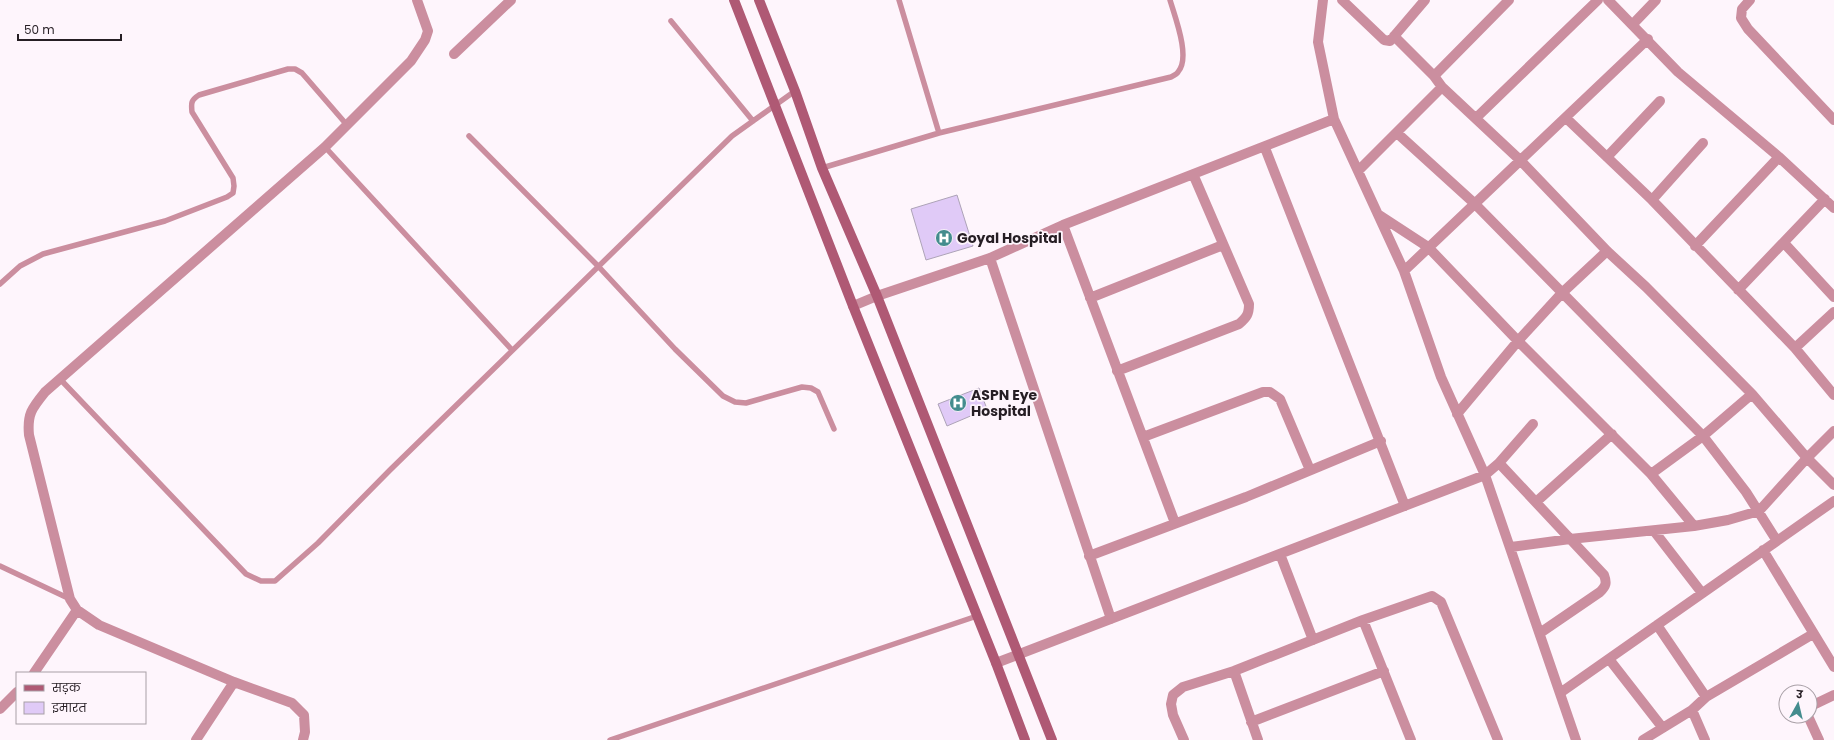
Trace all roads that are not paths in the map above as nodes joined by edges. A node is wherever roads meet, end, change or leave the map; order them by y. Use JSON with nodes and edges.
{"nodes":[{"id":1,"x":511,"y":0,"type":"edge"},
{"id":2,"x":734,"y":0,"type":"edge"},
{"id":3,"x":759,"y":0,"type":"edge"},
{"id":4,"x":900,"y":0,"type":"edge"},
{"id":5,"x":1170,"y":0,"type":"edge"},
{"id":6,"x":1323,"y":0,"type":"edge"},
{"id":7,"x":1342,"y":0,"type":"edge"},
{"id":8,"x":1425,"y":0,"type":"edge"},
{"id":9,"x":1509,"y":0,"type":"edge"},
{"id":10,"x":1598,"y":0,"type":"edge"},
{"id":11,"x":1608,"y":0,"type":"edge"},
{"id":12,"x":1656,"y":0,"type":"edge"},
{"id":13,"x":1750,"y":0,"type":"edge"},
{"id":14,"x":418,"y":1,"type":"edge"},
{"id":15,"x":671,"y":21,"type":"dead end"},
{"id":16,"x":1633,"y":24,"type":"junction"},
{"id":17,"x":1394,"y":36,"type":"junction"},
{"id":18,"x":1648,"y":40,"type":"junction"},
{"id":19,"x":454,"y":54,"type":"dead end"},
{"id":20,"x":1434,"y":76,"type":"junction"},
{"id":21,"x":1442,"y":88,"type":"junction"},
{"id":22,"x":795,"y":91,"type":"junction"},
{"id":23,"x":1660,"y":101,"type":"dead end"},
{"id":24,"x":775,"y":105,"type":"junction"},
{"id":25,"x":1476,"y":118,"type":"junction"},
{"id":26,"x":1566,"y":118,"type":"junction"},
{"id":27,"x":1334,"y":119,"type":"junction"},
{"id":28,"x":1834,"y":120,"type":"edge"},
{"id":29,"x":753,"y":121,"type":"junction"},
{"id":30,"x":346,"y":125,"type":"junction"},
{"id":31,"x":1397,"y":133,"type":"junction"},
{"id":32,"x":939,"y":134,"type":"junction"},
{"id":33,"x":469,"y":136,"type":"dead end"},
{"id":34,"x":1703,"y":143,"type":"dead end"},
{"id":35,"x":324,"y":147,"type":"junction"},
{"id":36,"x":1265,"y":148,"type":"junction"},
{"id":37,"x":1607,"y":157,"type":"junction"},
{"id":38,"x":1779,"y":157,"type":"junction"},
{"id":39,"x":1520,"y":160,"type":"junction"},
{"id":40,"x":822,"y":168,"type":"junction"},
{"id":41,"x":1359,"y":170,"type":"junction"},
{"id":42,"x":1193,"y":174,"type":"junction"},
{"id":43,"x":1825,"y":199,"type":"junction"},
{"id":44,"x":1652,"y":200,"type":"junction"},
{"id":45,"x":1474,"y":203,"type":"junction"},
{"id":46,"x":1834,"y":208,"type":"edge"},
{"id":47,"x":1379,"y":215,"type":"junction"},
{"id":48,"x":1062,"y":225,"type":"junction"},
{"id":49,"x":1784,"y":243,"type":"junction"},
{"id":50,"x":1223,"y":245,"type":"junction"},
{"id":51,"x":1695,"y":246,"type":"junction"},
{"id":52,"x":1428,"y":247,"type":"junction"},
{"id":53,"x":1607,"y":251,"type":"junction"},
{"id":54,"x":990,"y":258,"type":"junction"},
{"id":55,"x":598,"y":266,"type":"junction"},
{"id":56,"x":1404,"y":271,"type":"junction"},
{"id":57,"x":0,"y":284,"type":"edge"},
{"id":58,"x":1738,"y":290,"type":"junction"},
{"id":59,"x":1562,"y":293,"type":"junction"},
{"id":60,"x":877,"y":296,"type":"junction"},
{"id":61,"x":1834,"y":297,"type":"edge"},
{"id":62,"x":1090,"y":298,"type":"junction"},
{"id":63,"x":853,"y":306,"type":"junction"},
{"id":64,"x":1834,"y":312,"type":"edge"},
{"id":65,"x":1518,"y":341,"type":"junction"},
{"id":66,"x":1795,"y":348,"type":"junction"},
{"id":67,"x":512,"y":350,"type":"junction"},
{"id":68,"x":1118,"y":371,"type":"junction"},
{"id":69,"x":60,"y":379,"type":"junction"},
{"id":70,"x":1752,"y":394,"type":"junction"},
{"id":71,"x":1834,"y":395,"type":"edge"},
{"id":72,"x":1457,"y":414,"type":"junction"},
{"id":73,"x":1533,"y":424,"type":"dead end"},
{"id":74,"x":834,"y":429,"type":"dead end"},
{"id":75,"x":1834,"y":431,"type":"edge"},
{"id":76,"x":1612,"y":434,"type":"junction"},
{"id":77,"x":1703,"y":436,"type":"junction"},
{"id":78,"x":1143,"y":437,"type":"junction"},
{"id":79,"x":1381,"y":441,"type":"junction"},
{"id":80,"x":1807,"y":458,"type":"junction"},
{"id":81,"x":1499,"y":463,"type":"junction"},
{"id":82,"x":1310,"y":470,"type":"junction"},
{"id":83,"x":1651,"y":474,"type":"junction"},
{"id":84,"x":1485,"y":475,"type":"junction"},
{"id":85,"x":1834,"y":485,"type":"edge"},
{"id":86,"x":1834,"y":501,"type":"edge"},
{"id":87,"x":1536,"y":502,"type":"junction"},
{"id":88,"x":1406,"y":506,"type":"junction"},
{"id":89,"x":1759,"y":511,"type":"junction"},
{"id":90,"x":1175,"y":523,"type":"junction"},
{"id":91,"x":1694,"y":526,"type":"junction"},
{"id":92,"x":1654,"y":531,"type":"junction"},
{"id":93,"x":1570,"y":539,"type":"junction"},
{"id":94,"x":1777,"y":541,"type":"junction"},
{"id":95,"x":1511,"y":547,"type":"junction"},
{"id":96,"x":1763,"y":550,"type":"junction"},
{"id":97,"x":1280,"y":554,"type":"junction"},
{"id":98,"x":1088,"y":556,"type":"junction"},
{"id":99,"x":0,"y":566,"type":"edge"},
{"id":100,"x":1702,"y":593,"type":"junction"},
{"id":101,"x":70,"y":600,"type":"junction"},
{"id":102,"x":77,"y":610,"type":"junction"},
{"id":103,"x":977,"y":616,"type":"junction"},
{"id":104,"x":1111,"y":619,"type":"junction"},
{"id":105,"x":1363,"y":620,"type":"junction"},
{"id":106,"x":1657,"y":625,"type":"junction"},
{"id":107,"x":1540,"y":633,"type":"junction"},
{"id":108,"x":1813,"y":634,"type":"junction"},
{"id":109,"x":1313,"y":640,"type":"junction"},
{"id":110,"x":1019,"y":654,"type":"junction"},
{"id":111,"x":1609,"y":658,"type":"junction"},
{"id":112,"x":996,"y":663,"type":"junction"},
{"id":113,"x":1834,"y":667,"type":"edge"},
{"id":114,"x":1234,"y":671,"type":"junction"},
{"id":115,"x":1384,"y":671,"type":"junction"},
{"id":116,"x":35,"y":672,"type":"edge"},
{"id":117,"x":234,"y":682,"type":"junction"},
{"id":118,"x":16,"y":693,"type":"edge"},
{"id":119,"x":1560,"y":693,"type":"junction"},
{"id":120,"x":1834,"y":695,"type":"edge"},
{"id":121,"x":1706,"y":697,"type":"junction"},
{"id":122,"x":1818,"y":703,"type":"edge"},
{"id":123,"x":0,"y":709,"type":"edge"},
{"id":124,"x":1692,"y":710,"type":"junction"},
{"id":125,"x":1251,"y":722,"type":"junction"},
{"id":126,"x":1812,"y":724,"type":"edge"},
{"id":127,"x":1662,"y":727,"type":"junction"},
{"id":128,"x":1408,"y":739,"type":"edge"},
{"id":129,"x":196,"y":740,"type":"edge"},
{"id":130,"x":303,"y":740,"type":"edge"},
{"id":131,"x":610,"y":740,"type":"edge"},
{"id":132,"x":1025,"y":740,"type":"edge"},
{"id":133,"x":1052,"y":740,"type":"edge"},
{"id":134,"x":1184,"y":740,"type":"edge"},
{"id":135,"x":1258,"y":740,"type":"edge"},
{"id":136,"x":1498,"y":740,"type":"edge"},
{"id":137,"x":1576,"y":740,"type":"edge"},
{"id":138,"x":1643,"y":740,"type":"edge"},
{"id":139,"x":1705,"y":740,"type":"edge"},
{"id":140,"x":1819,"y":740,"type":"edge"}],
"edges":[{"from":1,"to":19,"type":"street"},
{"from":2,"to":24,"type":"main road"},
{"from":3,"to":22,"type":"main road"},
{"from":4,"to":32,"type":"lane"},
{"from":5,"to":32,"type":"lane"},
{"from":6,"to":27,"type":"street"},
{"from":7,"to":17,"type":"street"},
{"from":8,"to":17,"type":"street"},
{"from":9,"to":20,"type":"street"},
{"from":10,"to":25,"type":"street"},
{"from":11,"to":16,"type":"street"},
{"from":12,"to":16,"type":"street"},
{"from":13,"to":28,"type":"street"},
{"from":14,"to":30,"type":"street"},
{"from":15,"to":29,"type":"lane"},
{"from":16,"to":18,"type":"street"},
{"from":17,"to":20,"type":"street"},
{"from":18,"to":26,"type":"street"},
{"from":18,"to":38,"type":"street"},
{"from":20,"to":21,"type":"street"},
{"from":21,"to":25,"type":"street"},
{"from":21,"to":31,"type":"street"},
{"from":22,"to":24,"type":"lane"},
{"from":22,"to":40,"type":"main road"},
{"from":23,"to":37,"type":"street"},
{"from":24,"to":29,"type":"lane"},
{"from":24,"to":63,"type":"main road"},
{"from":25,"to":39,"type":"street"},
{"from":26,"to":37,"type":"street"},
{"from":26,"to":39,"type":"street"},
{"from":27,"to":36,"type":"street"},
{"from":27,"to":41,"type":"street"},
{"from":29,"to":55,"type":"lane"},
{"from":30,"to":35,"type":"street"},
{"from":30,"to":57,"type":"lane"},
{"from":31,"to":41,"type":"street"},
{"from":31,"to":45,"type":"street"},
{"from":32,"to":40,"type":"lane"},
{"from":33,"to":55,"type":"lane"},
{"from":34,"to":44,"type":"street"},
{"from":35,"to":67,"type":"lane"},
{"from":35,"to":69,"type":"street"},
{"from":36,"to":42,"type":"street"},
{"from":36,"to":79,"type":"street"},
{"from":37,"to":44,"type":"street"},
{"from":38,"to":43,"type":"street"},
{"from":38,"to":51,"type":"street"},
{"from":39,"to":45,"type":"street"},
{"from":39,"to":53,"type":"street"},
{"from":40,"to":60,"type":"main road"},
{"from":41,"to":47,"type":"street"},
{"from":42,"to":48,"type":"street"},
{"from":42,"to":50,"type":"street"},
{"from":43,"to":46,"type":"street"},
{"from":43,"to":49,"type":"street"},
{"from":44,"to":51,"type":"street"},
{"from":45,"to":52,"type":"street"},
{"from":45,"to":59,"type":"street"},
{"from":47,"to":52,"type":"street"},
{"from":47,"to":56,"type":"street"},
{"from":48,"to":54,"type":"street"},
{"from":48,"to":62,"type":"street"},
{"from":49,"to":58,"type":"street"},
{"from":49,"to":61,"type":"street"},
{"from":50,"to":62,"type":"street"},
{"from":50,"to":68,"type":"street"},
{"from":51,"to":58,"type":"street"},
{"from":52,"to":56,"type":"street"},
{"from":52,"to":65,"type":"street"},
{"from":53,"to":59,"type":"street"},
{"from":53,"to":70,"type":"street"},
{"from":54,"to":60,"type":"street"},
{"from":54,"to":98,"type":"street"},
{"from":55,"to":67,"type":"lane"},
{"from":55,"to":74,"type":"lane"},
{"from":56,"to":72,"type":"street"},
{"from":58,"to":66,"type":"street"},
{"from":59,"to":65,"type":"street"},
{"from":59,"to":77,"type":"street"},
{"from":60,"to":63,"type":"street"},
{"from":60,"to":110,"type":"main road"},
{"from":62,"to":68,"type":"street"},
{"from":63,"to":103,"type":"main road"},
{"from":64,"to":66,"type":"street"},
{"from":65,"to":72,"type":"street"},
{"from":65,"to":76,"type":"street"},
{"from":66,"to":71,"type":"street"},
{"from":67,"to":69,"type":"lane"},
{"from":68,"to":78,"type":"street"},
{"from":69,"to":101,"type":"street"},
{"from":70,"to":77,"type":"street"},
{"from":70,"to":80,"type":"street"},
{"from":72,"to":84,"type":"street"},
{"from":73,"to":81,"type":"street"},
{"from":75,"to":80,"type":"street"},
{"from":76,"to":83,"type":"street"},
{"from":76,"to":87,"type":"street"},
{"from":77,"to":83,"type":"street"},
{"from":77,"to":89,"type":"street"},
{"from":78,"to":82,"type":"street"},
{"from":78,"to":90,"type":"street"},
{"from":79,"to":82,"type":"street"},
{"from":79,"to":88,"type":"street"},
{"from":80,"to":85,"type":"street"},
{"from":80,"to":89,"type":"street"},
{"from":81,"to":84,"type":"street"},
{"from":81,"to":87,"type":"street"},
{"from":82,"to":90,"type":"street"},
{"from":83,"to":91,"type":"street"},
{"from":84,"to":88,"type":"street"},
{"from":84,"to":95,"type":"street"},
{"from":86,"to":94,"type":"street"},
{"from":87,"to":93,"type":"street"},
{"from":88,"to":97,"type":"street"},
{"from":89,"to":91,"type":"street"},
{"from":89,"to":94,"type":"street"},
{"from":90,"to":98,"type":"street"},
{"from":91,"to":92,"type":"street"},
{"from":92,"to":93,"type":"street"},
{"from":92,"to":100,"type":"street"},
{"from":93,"to":95,"type":"street"},
{"from":93,"to":107,"type":"street"},
{"from":94,"to":96,"type":"street"},
{"from":95,"to":107,"type":"street"},
{"from":96,"to":100,"type":"street"},
{"from":96,"to":108,"type":"street"},
{"from":97,"to":104,"type":"street"},
{"from":97,"to":109,"type":"street"},
{"from":98,"to":104,"type":"street"},
{"from":99,"to":101,"type":"lane"},
{"from":100,"to":106,"type":"street"},
{"from":101,"to":102,"type":"street"},
{"from":102,"to":116,"type":"street"},
{"from":102,"to":117,"type":"street"},
{"from":103,"to":112,"type":"main road"},
{"from":103,"to":131,"type":"lane"},
{"from":104,"to":110,"type":"street"},
{"from":105,"to":109,"type":"street"},
{"from":105,"to":115,"type":"street"},
{"from":105,"to":136,"type":"street"},
{"from":106,"to":111,"type":"street"},
{"from":106,"to":121,"type":"street"},
{"from":107,"to":119,"type":"street"},
{"from":108,"to":113,"type":"street"},
{"from":108,"to":121,"type":"street"},
{"from":109,"to":114,"type":"street"},
{"from":110,"to":112,"type":"street"},
{"from":110,"to":133,"type":"main road"},
{"from":111,"to":119,"type":"street"},
{"from":111,"to":127,"type":"street"},
{"from":112,"to":132,"type":"main road"},
{"from":114,"to":125,"type":"street"},
{"from":114,"to":134,"type":"street"},
{"from":115,"to":125,"type":"street"},
{"from":115,"to":128,"type":"street"},
{"from":117,"to":129,"type":"street"},
{"from":117,"to":130,"type":"street"},
{"from":118,"to":123,"type":"street"},
{"from":119,"to":137,"type":"street"},
{"from":120,"to":122,"type":"street"},
{"from":121,"to":124,"type":"street"},
{"from":124,"to":127,"type":"street"},
{"from":124,"to":139,"type":"street"},
{"from":125,"to":135,"type":"street"},
{"from":126,"to":140,"type":"street"},
{"from":127,"to":138,"type":"street"}]}
